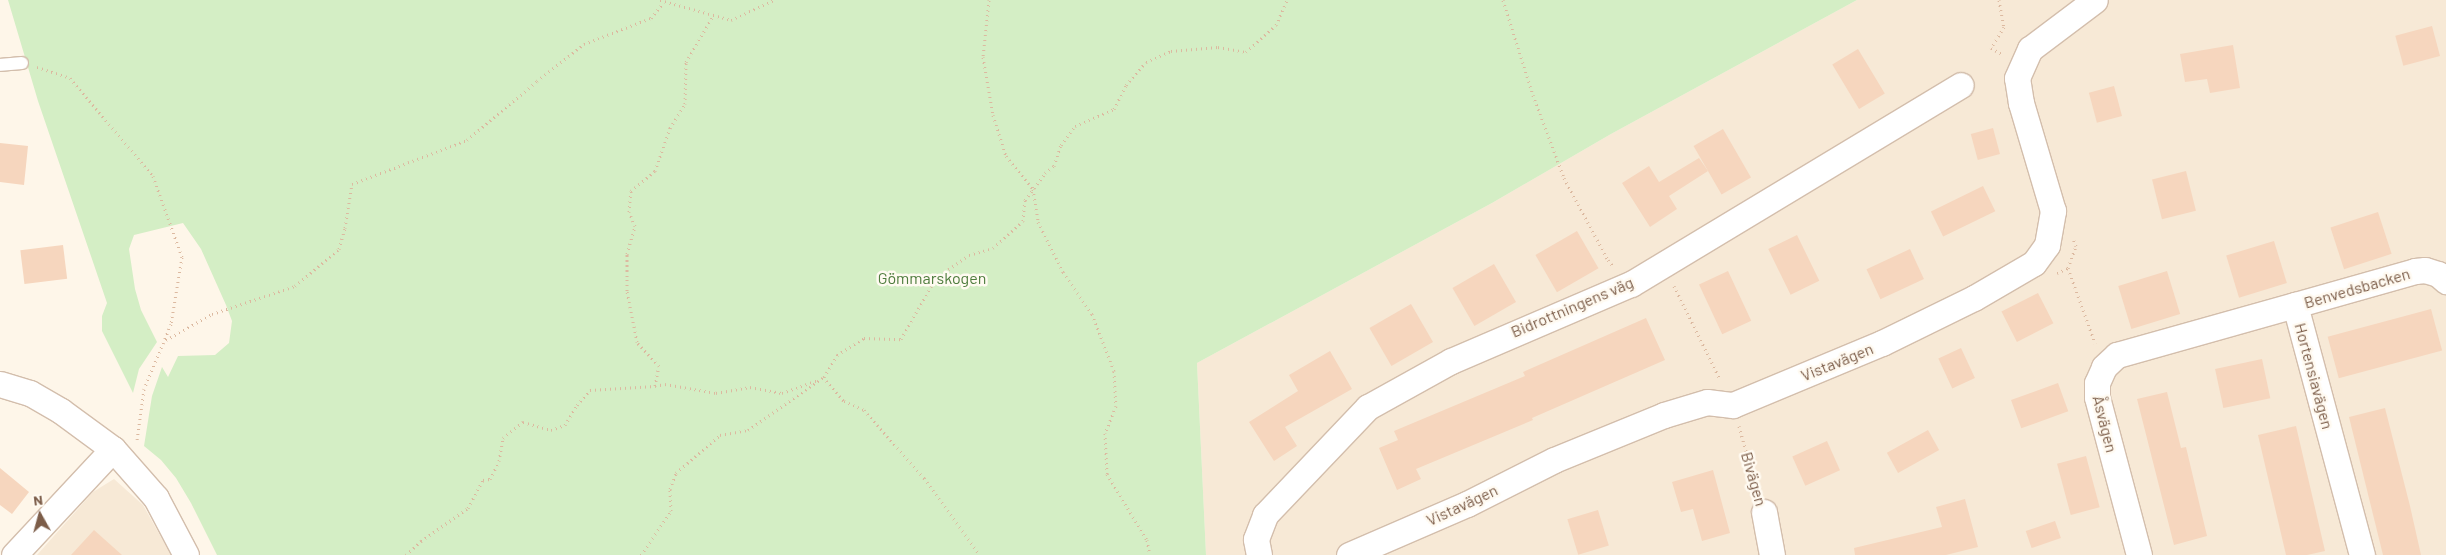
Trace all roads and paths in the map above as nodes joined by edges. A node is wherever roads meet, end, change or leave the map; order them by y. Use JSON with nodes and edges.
{"nodes":[{"id":1,"x":774,"y":0,"type":"edge"},
{"id":2,"x":989,"y":0,"type":"edge"},
{"id":3,"x":1287,"y":0,"type":"edge"},
{"id":4,"x":1502,"y":0,"type":"edge"},
{"id":5,"x":1999,"y":0,"type":"edge"},
{"id":6,"x":2095,"y":0,"type":"edge"},
{"id":7,"x":662,"y":1,"type":"edge"},
{"id":8,"x":713,"y":16,"type":"junction"},
{"id":9,"x":1991,"y":48,"type":"dead end"},
{"id":10,"x":22,"y":63,"type":"joint"},
{"id":11,"x":0,"y":65,"type":"edge"},
{"id":12,"x":1962,"y":85,"type":"dead end"},
{"id":13,"x":1033,"y":188,"type":"junction"},
{"id":14,"x":1663,"y":263,"type":"junction"},
{"id":15,"x":2068,"y":268,"type":"dead end"},
{"id":16,"x":2446,"y":281,"type":"edge"},
{"id":17,"x":1631,"y":284,"type":"junction"},
{"id":18,"x":2295,"y":306,"type":"junction"},
{"id":19,"x":166,"y":340,"type":"junction"},
{"id":20,"x":2104,"y":367,"type":"junction"},
{"id":21,"x":824,"y":377,"type":"junction"},
{"id":22,"x":0,"y":384,"type":"edge"},
{"id":23,"x":655,"y":386,"type":"junction"},
{"id":24,"x":1733,"y":405,"type":"junction"},
{"id":25,"x":125,"y":448,"type":"junction"},
{"id":26,"x":1764,"y":512,"type":"joint"},
{"id":27,"x":14,"y":555,"type":"edge"},
{"id":28,"x":186,"y":555,"type":"edge"},
{"id":29,"x":406,"y":555,"type":"edge"},
{"id":30,"x":641,"y":555,"type":"edge"},
{"id":31,"x":980,"y":555,"type":"edge"},
{"id":32,"x":1150,"y":555,"type":"edge"},
{"id":33,"x":1259,"y":555,"type":"edge"},
{"id":34,"x":1349,"y":555,"type":"edge"},
{"id":35,"x":1772,"y":555,"type":"edge"},
{"id":36,"x":2139,"y":555,"type":"edge"},
{"id":37,"x":2362,"y":555,"type":"edge"}],
"edges":[{"from":1,"to":8,"type":"path"},
{"from":2,"to":13,"type":"path"},
{"from":3,"to":13,"type":"path"},
{"from":4,"to":17,"type":"path"},
{"from":5,"to":9,"type":"path"},
{"from":6,"to":24,"type":"street","name":"Vistavägen"},
{"from":7,"to":8,"type":"path"},
{"from":7,"to":19,"type":"path"},
{"from":8,"to":23,"type":"path"},
{"from":10,"to":11,"type":"lane"},
{"from":10,"to":19,"type":"path"},
{"from":12,"to":14,"type":"street","name":"Bidrottningens väg"},
{"from":13,"to":21,"type":"path"},
{"from":13,"to":32,"type":"path"},
{"from":14,"to":17,"type":"street","name":"Bidrottningens väg"},
{"from":14,"to":24,"type":"path","name":"Bivägen"},
{"from":15,"to":20,"type":"path"},
{"from":16,"to":18,"type":"street","name":"Benvedsbacken"},
{"from":17,"to":33,"type":"street","name":"Bidrottningens väg"},
{"from":18,"to":20,"type":"street","name":"Hortensiavägen"},
{"from":18,"to":37,"type":"street","name":"Hortensiavägen"},
{"from":19,"to":25,"type":"path"},
{"from":20,"to":36,"type":"street","name":"Åsvägen"},
{"from":21,"to":23,"type":"path"},
{"from":21,"to":30,"type":"path"},
{"from":21,"to":31,"type":"path"},
{"from":22,"to":25,"type":"street"},
{"from":23,"to":29,"type":"path"},
{"from":24,"to":26,"type":"path","name":"Bivägen"},
{"from":24,"to":34,"type":"street","name":"Vistavägen"},
{"from":25,"to":27,"type":"street"},
{"from":25,"to":28,"type":"street"},
{"from":26,"to":35,"type":"street","name":"Bivägen"}]}
